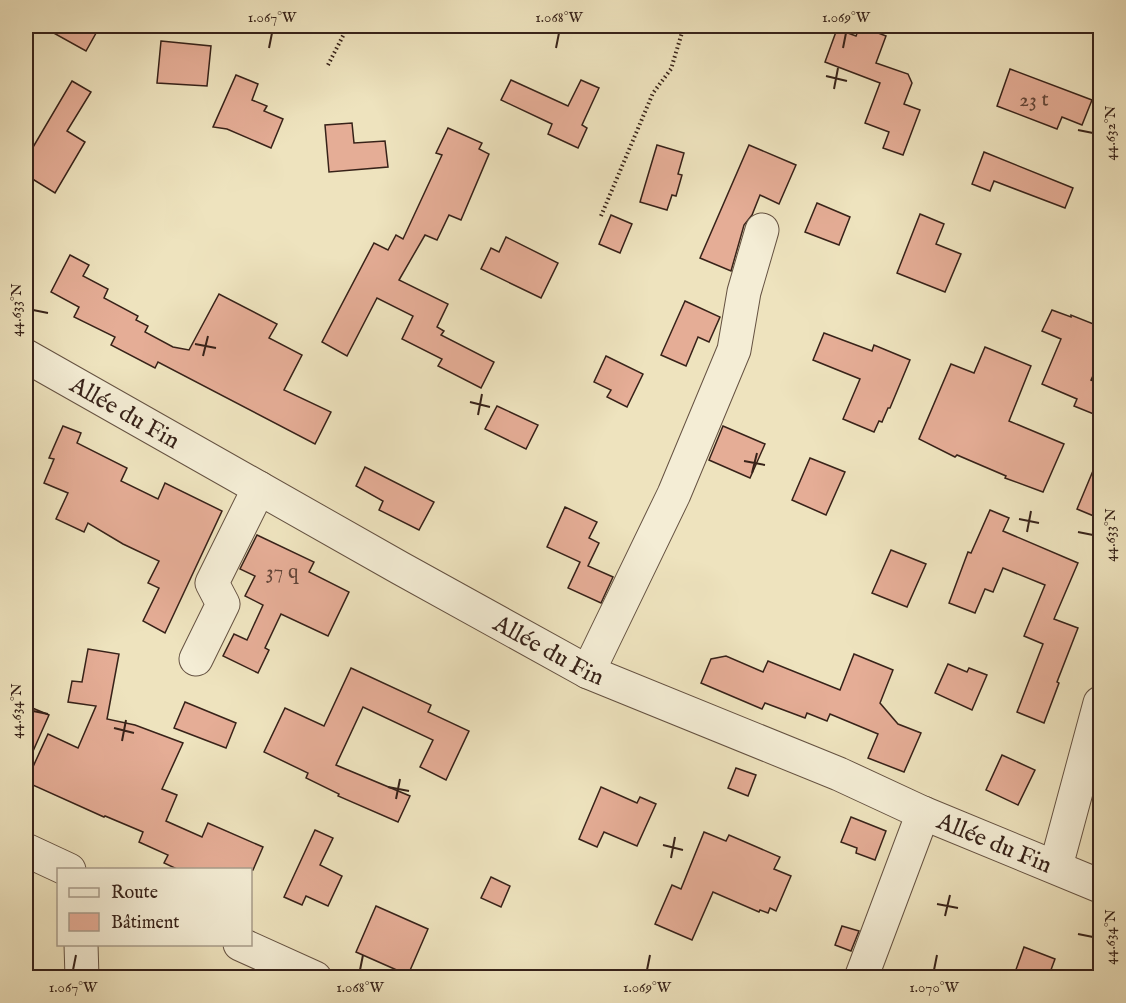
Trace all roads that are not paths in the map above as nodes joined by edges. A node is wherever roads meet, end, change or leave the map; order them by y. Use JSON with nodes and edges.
{"nodes":[{"id":1,"x":762,"y":230,"type":"dead end"},
{"id":2,"x":26,"y":356,"type":"edge"},
{"id":3,"x":259,"y":488,"type":"junction"},
{"id":4,"x":196,"y":659,"type":"dead end"},
{"id":5,"x":588,"y":672,"type":"junction"},
{"id":6,"x":1101,"y":703,"type":"edge"},
{"id":7,"x":922,"y":813,"type":"junction"},
{"id":8,"x":26,"y":850,"type":"edge"},
{"id":9,"x":1053,"y":865,"type":"junction"},
{"id":10,"x":65,"y":868,"type":"edge"},
{"id":11,"x":1101,"y":886,"type":"edge"},
{"id":12,"x":81,"y":946,"type":"edge"},
{"id":13,"x":242,"y":946,"type":"edge"},
{"id":14,"x":82,"y":978,"type":"edge"},
{"id":15,"x":315,"y":978,"type":"edge"},
{"id":16,"x":861,"y":978,"type":"edge"}],
"edges":[{"from":1,"to":5,"type":"street"},
{"from":2,"to":3,"type":"street","name":"Allée du Fin"},
{"from":3,"to":4,"type":"street"},
{"from":3,"to":5,"type":"street","name":"Allée du Fin"},
{"from":5,"to":7,"type":"street","name":"Allée du Fin"},
{"from":6,"to":9,"type":"street"},
{"from":7,"to":9,"type":"street","name":"Allée du Fin"},
{"from":7,"to":16,"type":"street"},
{"from":8,"to":10,"type":"street"},
{"from":9,"to":11,"type":"street","name":"Allée du Fin"},
{"from":12,"to":14,"type":"street"},
{"from":13,"to":15,"type":"street"}]}
